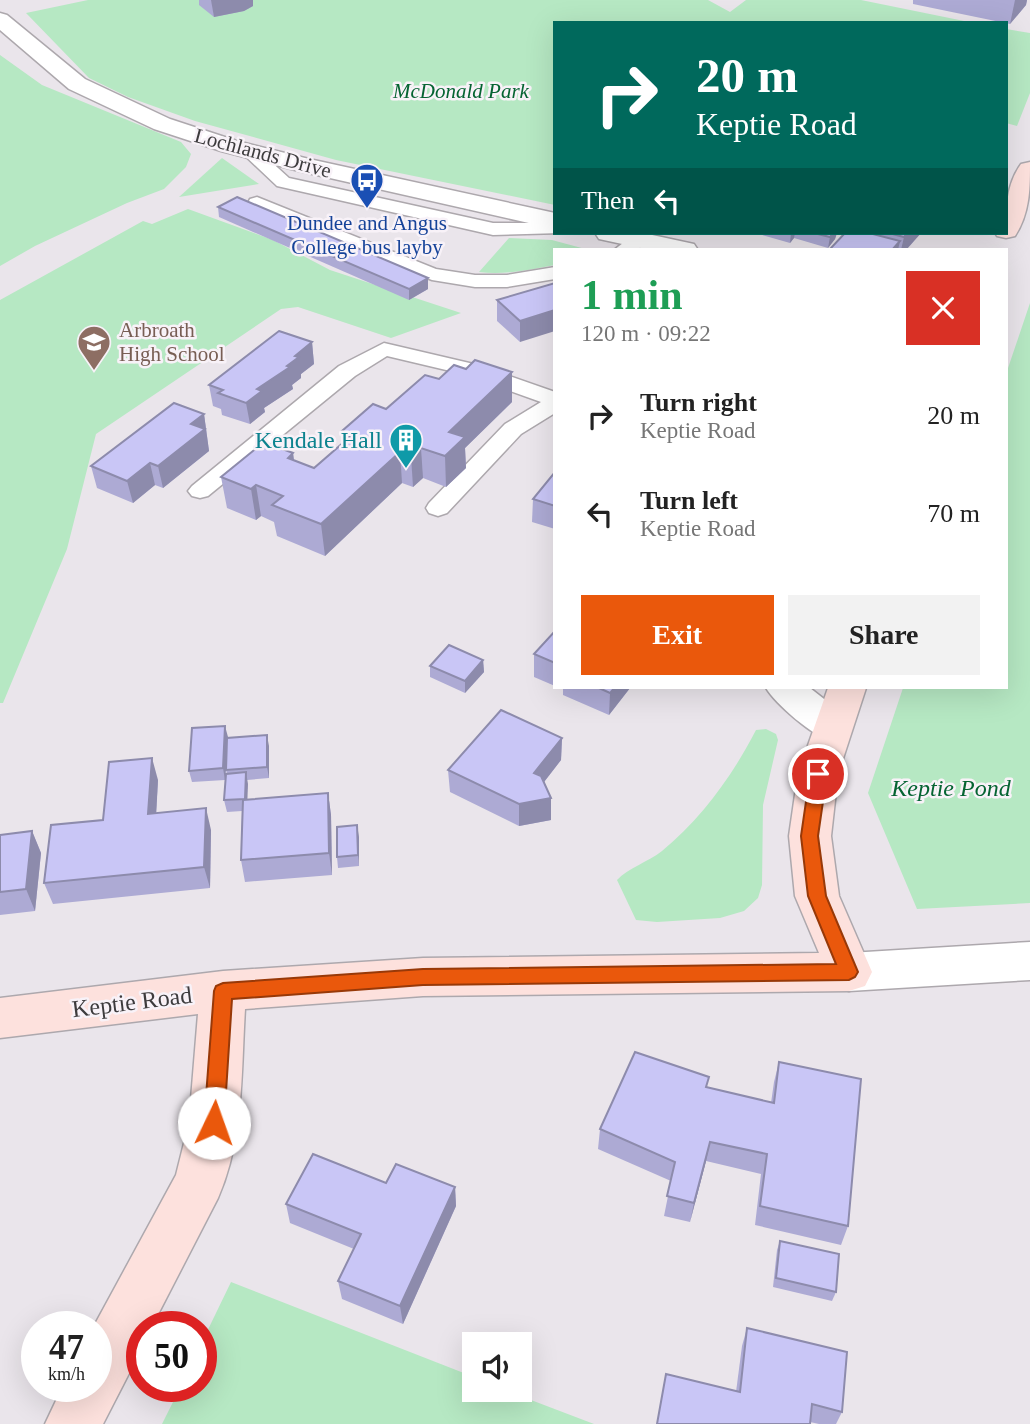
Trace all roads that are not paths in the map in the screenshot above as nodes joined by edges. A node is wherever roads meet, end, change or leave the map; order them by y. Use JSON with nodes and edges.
{"nodes":[{"id":1,"x":0,"y":19,"type":"edge"},
{"id":2,"x":250,"y":152,"type":"junction"},
{"id":3,"x":1030,"y":169,"type":"edge"},
{"id":4,"x":257,"y":203,"type":"edge"},
{"id":5,"x":553,"y":221,"type":"edge"},
{"id":6,"x":1008,"y":225,"type":"edge"},
{"id":7,"x":553,"y":229,"type":"edge"},
{"id":8,"x":612,"y":235,"type":"edge"},
{"id":9,"x":632,"y":245,"type":"edge"},
{"id":10,"x":663,"y":248,"type":"edge"},
{"id":11,"x":553,"y":273,"type":"edge"},
{"id":12,"x":553,"y":400,"type":"edge"},
{"id":13,"x":553,"y":402,"type":"edge"},
{"id":14,"x":201,"y":491,"type":"dead end"},
{"id":15,"x":438,"y":508,"type":"dead end"},
{"id":16,"x":786,"y":689,"type":"edge"},
{"id":17,"x":847,"y":689,"type":"edge"},
{"id":18,"x":833,"y":727,"type":"junction"},
{"id":19,"x":1030,"y":961,"type":"edge"},
{"id":20,"x":849,"y":972,"type":"junction"},
{"id":21,"x":223,"y":991,"type":"junction"},
{"id":22,"x":0,"y":1018,"type":"edge"},
{"id":23,"x":112,"y":1349,"type":"edge"},
{"id":24,"x":85,"y":1402,"type":"edge"},
{"id":25,"x":73,"y":1424,"type":"edge"}],
"edges":[{"from":1,"to":2,"type":"street","name":"Lochlands Drive"},
{"from":2,"to":5,"type":"street","name":"Lochlands Drive"},
{"from":2,"to":7,"type":"lane"},
{"from":3,"to":6,"type":"main road"},
{"from":4,"to":11,"type":"lane"},
{"from":8,"to":9,"type":"street"},
{"from":9,"to":10,"type":"street"},
{"from":12,"to":14,"type":"lane"},
{"from":13,"to":15,"type":"lane"},
{"from":16,"to":18,"type":"street"},
{"from":17,"to":18,"type":"main road"},
{"from":18,"to":20,"type":"main road"},
{"from":19,"to":20,"type":"street"},
{"from":20,"to":21,"type":"main road","name":"Keptie Road"},
{"from":21,"to":22,"type":"main road","name":"Keptie Road"},
{"from":21,"to":23,"type":"main road"},
{"from":24,"to":25,"type":"main road"}]}
